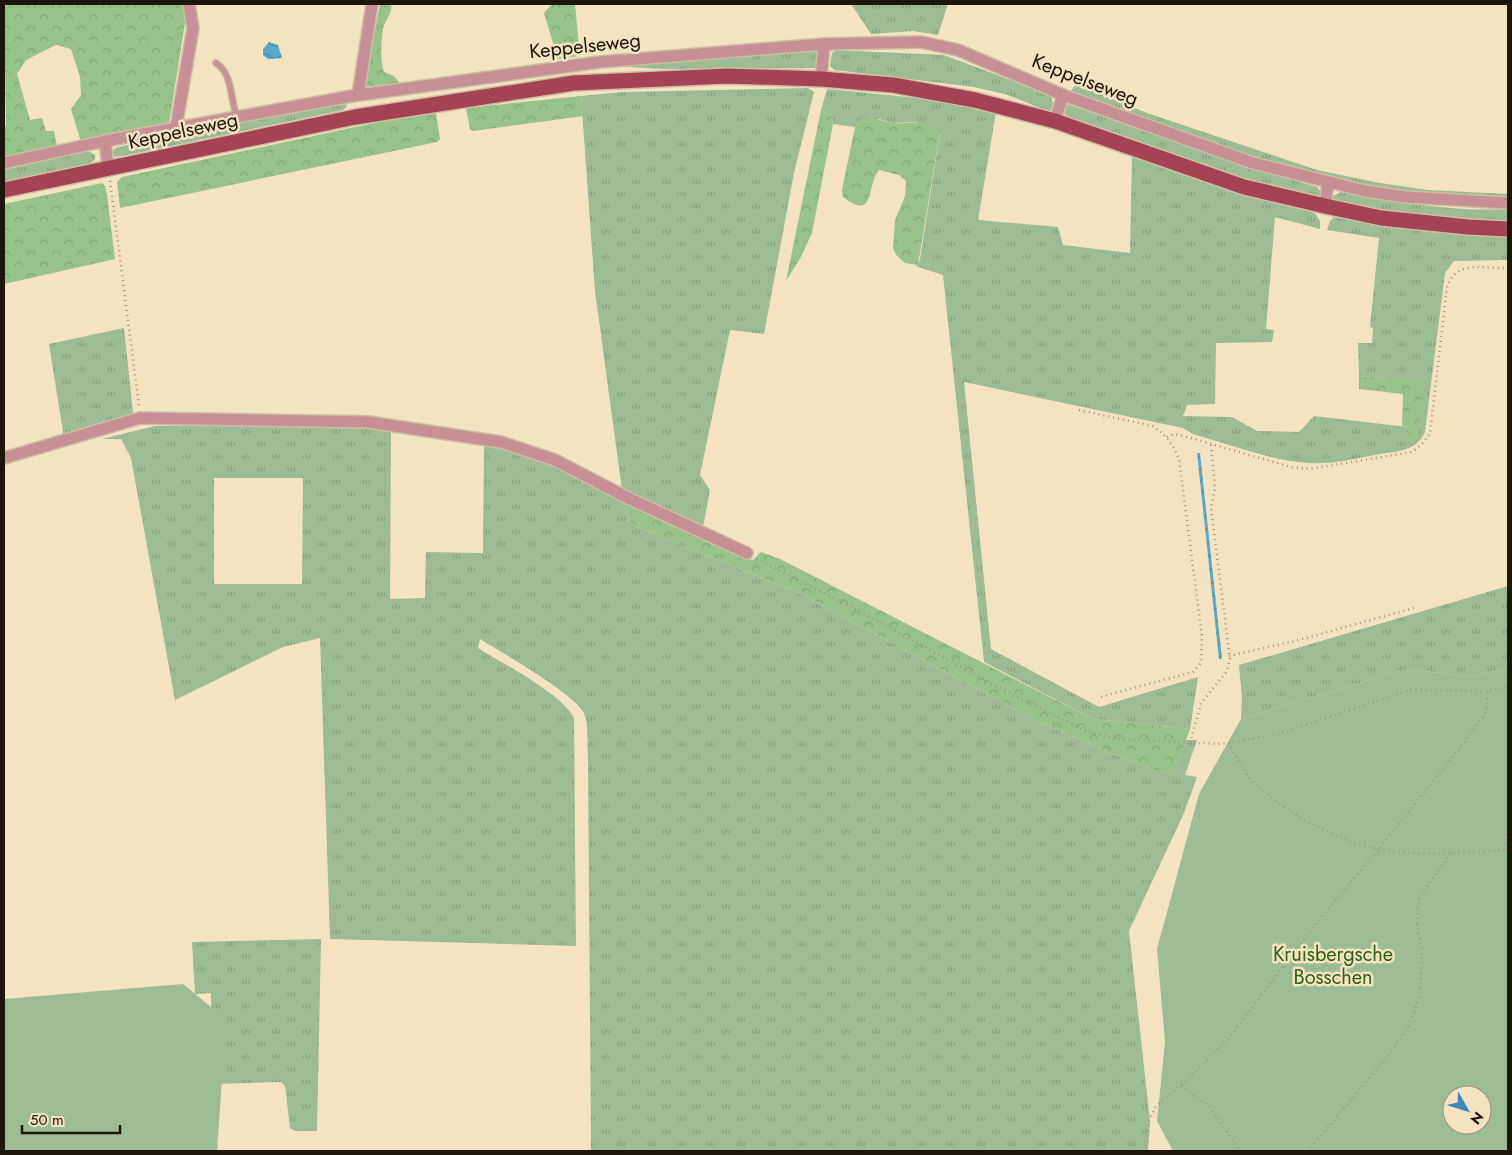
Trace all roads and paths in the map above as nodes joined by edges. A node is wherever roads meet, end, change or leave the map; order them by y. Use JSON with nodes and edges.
{"nodes":[{"id":1,"x":189,"y":4,"type":"edge"},
{"id":2,"x":372,"y":4,"type":"edge"},
{"id":3,"x":824,"y":44,"type":"junction"},
{"id":4,"x":216,"y":63,"type":"dead end"},
{"id":5,"x":821,"y":79,"type":"junction"},
{"id":6,"x":1062,"y":95,"type":"junction"},
{"id":7,"x":355,"y":96,"type":"junction"},
{"id":8,"x":238,"y":117,"type":"junction"},
{"id":9,"x":354,"y":117,"type":"junction"},
{"id":10,"x":1055,"y":121,"type":"junction"},
{"id":11,"x":176,"y":128,"type":"junction"},
{"id":12,"x":105,"y":141,"type":"junction"},
{"id":13,"x":4,"y":163,"type":"edge"},
{"id":14,"x":108,"y":167,"type":"junction"},
{"id":15,"x":1328,"y":184,"type":"junction"},
{"id":16,"x":4,"y":190,"type":"edge"},
{"id":17,"x":1508,"y":203,"type":"edge"},
{"id":18,"x":1325,"y":206,"type":"junction"},
{"id":19,"x":1508,"y":229,"type":"edge"},
{"id":20,"x":1508,"y":268,"type":"edge"},
{"id":21,"x":1078,"y":410,"type":"dead end"},
{"id":22,"x":140,"y":418,"type":"junction"},
{"id":23,"x":1167,"y":438,"type":"junction"},
{"id":24,"x":1211,"y":444,"type":"junction"},
{"id":25,"x":4,"y":458,"type":"edge"},
{"id":26,"x":747,"y":553,"type":"joint"},
{"id":27,"x":1417,"y":607,"type":"dead end"},
{"id":28,"x":1229,"y":656,"type":"junction"},
{"id":29,"x":1508,"y":686,"type":"edge"},
{"id":30,"x":1488,"y":691,"type":"junction"},
{"id":31,"x":1100,"y":697,"type":"dead end"},
{"id":32,"x":1190,"y":743,"type":"junction"},
{"id":33,"x":1229,"y":743,"type":"junction"},
{"id":34,"x":1508,"y":832,"type":"edge"},
{"id":35,"x":1379,"y":849,"type":"junction"},
{"id":36,"x":1506,"y":850,"type":"edge"},
{"id":37,"x":1451,"y":853,"type":"junction"},
{"id":38,"x":1181,"y":1086,"type":"junction"},
{"id":39,"x":1145,"y":1151,"type":"edge"},
{"id":40,"x":1240,"y":1151,"type":"edge"},
{"id":41,"x":1308,"y":1151,"type":"edge"}],
"edges":[{"from":1,"to":11,"type":"street"},
{"from":2,"to":7,"type":"street"},
{"from":3,"to":5,"type":"street"},
{"from":3,"to":6,"type":"street","name":"Keppelseweg"},
{"from":3,"to":7,"type":"street","name":"Keppelseweg"},
{"from":4,"to":8,"type":"lane"},
{"from":5,"to":9,"type":"main road","name":"Keppelseweg"},
{"from":5,"to":10,"type":"main road","name":"Keppelseweg"},
{"from":6,"to":10,"type":"street"},
{"from":6,"to":15,"type":"street","name":"Keppelseweg"},
{"from":7,"to":8,"type":"street","name":"Keppelseweg"},
{"from":7,"to":9,"type":"street"},
{"from":8,"to":11,"type":"street","name":"Keppelseweg"},
{"from":9,"to":14,"type":"main road","name":"Keppelseweg"},
{"from":10,"to":18,"type":"main road","name":"Keppelseweg"},
{"from":11,"to":12,"type":"street","name":"Keppelseweg"},
{"from":12,"to":13,"type":"street","name":"Keppelseweg"},
{"from":12,"to":14,"type":"street","name":"Keppelseweg"},
{"from":14,"to":16,"type":"main road","name":"Keppelseweg"},
{"from":14,"to":22,"type":"path"},
{"from":15,"to":17,"type":"street","name":"Keppelseweg"},
{"from":15,"to":18,"type":"street"},
{"from":18,"to":19,"type":"main road","name":"Keppelseweg"},
{"from":20,"to":24,"type":"path"},
{"from":21,"to":23,"type":"path"},
{"from":22,"to":25,"type":"street"},
{"from":22,"to":26,"type":"street"},
{"from":23,"to":24,"type":"path"},
{"from":23,"to":31,"type":"path"},
{"from":24,"to":28,"type":"path"},
{"from":26,"to":32,"type":"path"},
{"from":27,"to":28,"type":"path"},
{"from":28,"to":32,"type":"path"},
{"from":29,"to":30,"type":"path"},
{"from":30,"to":33,"type":"path"},
{"from":30,"to":35,"type":"path"},
{"from":32,"to":33,"type":"path"},
{"from":33,"to":35,"type":"path"},
{"from":34,"to":36,"type":"path"},
{"from":35,"to":37,"type":"path"},
{"from":35,"to":38,"type":"path"},
{"from":36,"to":37,"type":"path"},
{"from":37,"to":41,"type":"path"},
{"from":38,"to":39,"type":"path"},
{"from":38,"to":40,"type":"path"}]}
